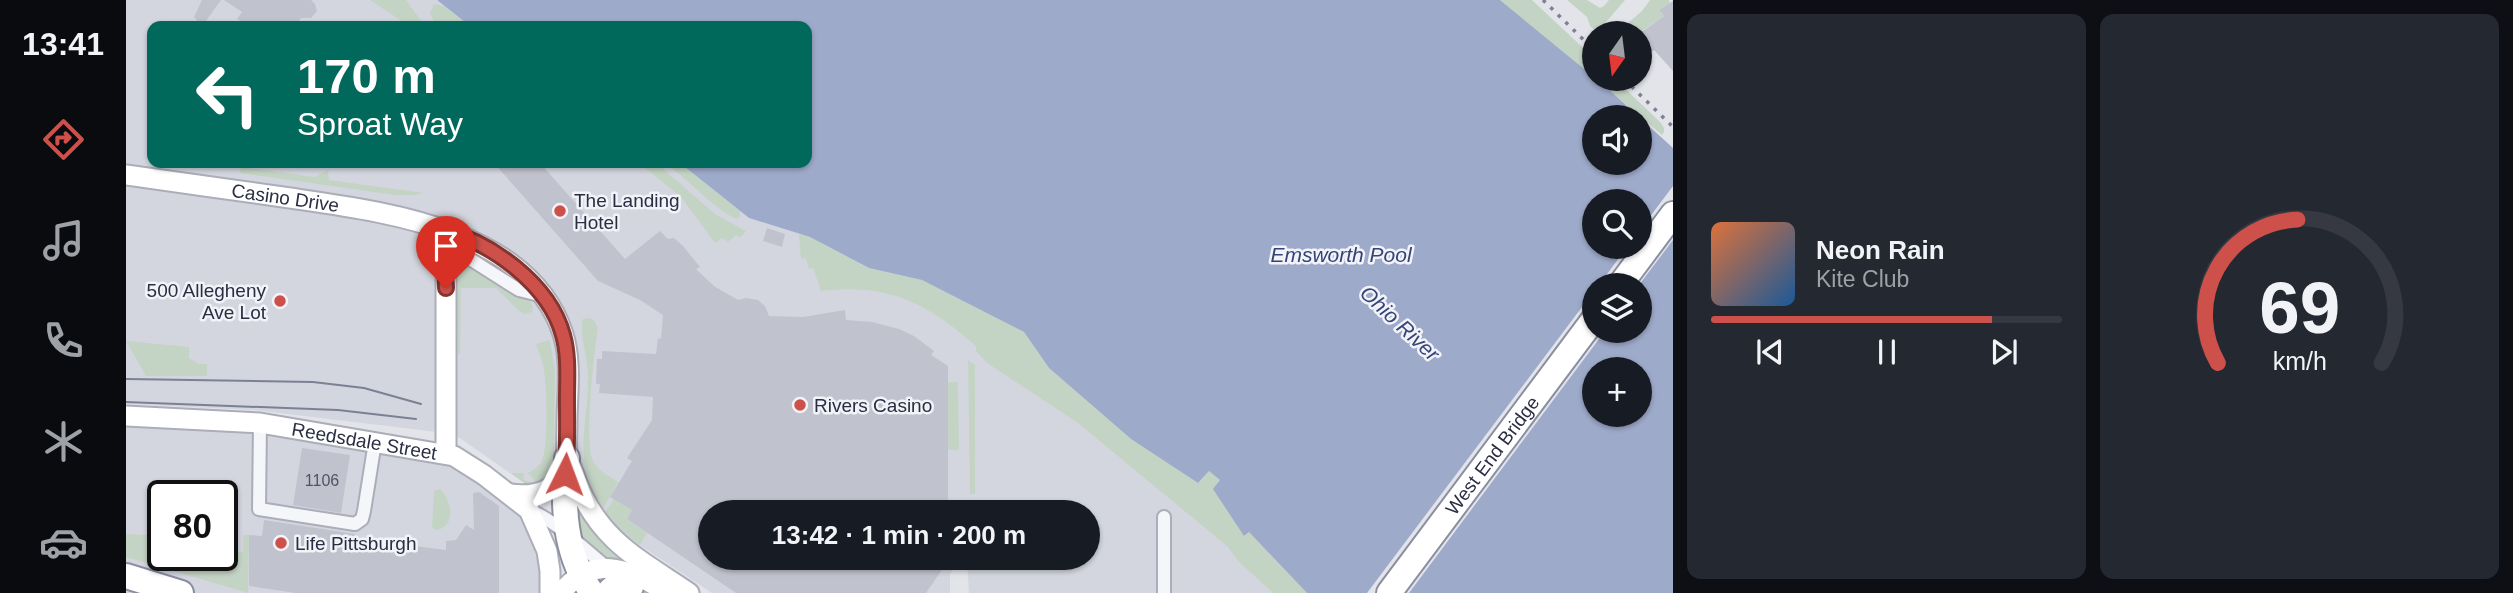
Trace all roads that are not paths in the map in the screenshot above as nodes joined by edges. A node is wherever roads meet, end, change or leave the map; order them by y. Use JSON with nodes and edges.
{"nodes":[{"id":1,"x":126,"y":175,"type":"edge"},
{"id":2,"x":1673,"y":214,"type":"edge"},
{"id":3,"x":443,"y":230,"type":"junction"},
{"id":4,"x":1629,"y":273,"type":"edge"},
{"id":5,"x":1582,"y":335,"type":"edge"},
{"id":6,"x":126,"y":416,"type":"edge"},
{"id":7,"x":260,"y":423,"type":"junction"},
{"id":8,"x":375,"y":442,"type":"junction"},
{"id":9,"x":446,"y":453,"type":"junction"},
{"id":10,"x":567,"y":458,"type":"junction"},
{"id":11,"x":510,"y":494,"type":"junction"},
{"id":12,"x":529,"y":510,"type":"junction"},
{"id":13,"x":1164,"y":517,"type":"dead end"},
{"id":14,"x":568,"y":536,"type":"junction"},
{"id":15,"x":126,"y":576,"type":"edge"},
{"id":16,"x":587,"y":584,"type":"edge"},
{"id":17,"x":622,"y":585,"type":"edge"},
{"id":18,"x":181,"y":593,"type":"edge"},
{"id":19,"x":550,"y":593,"type":"edge"},
{"id":20,"x":561,"y":593,"type":"edge"},
{"id":21,"x":667,"y":593,"type":"edge"},
{"id":22,"x":690,"y":593,"type":"edge"},
{"id":23,"x":1164,"y":593,"type":"edge"},
{"id":24,"x":1389,"y":593,"type":"edge"}],
"edges":[{"from":1,"to":3,"type":"main road","name":"Casino Drive"},
{"from":2,"to":4,"type":"highway"},
{"from":3,"to":9,"type":"main road"},
{"from":3,"to":10,"type":"main road","name":"Casino Drive"},
{"from":5,"to":24,"type":"highway","name":"West End Bridge"},
{"from":6,"to":7,"type":"main road","name":"Reedsdale Street"},
{"from":7,"to":8,"type":"main road","name":"Reedsdale Street"},
{"from":7,"to":8,"type":"street"},
{"from":8,"to":9,"type":"main road","name":"Reedsdale Street"},
{"from":9,"to":11,"type":"main road","name":"Reedsdale Street"},
{"from":10,"to":11,"type":"main road"},
{"from":10,"to":14,"type":"highway"},
{"from":10,"to":22,"type":"main road","name":"Casino Drive"},
{"from":11,"to":12,"type":"main road","name":"Reedsdale Street"},
{"from":12,"to":14,"type":"street","name":"Reedsdale Street"},
{"from":12,"to":19,"type":"main road"},
{"from":13,"to":23,"type":"street"},
{"from":14,"to":16,"type":"highway"},
{"from":14,"to":17,"type":"street","name":"Reedsdale Street"},
{"from":15,"to":18,"type":"highway"},
{"from":16,"to":17,"type":"main road"},
{"from":16,"to":20,"type":"main road"},
{"from":17,"to":21,"type":"main road"}]}
